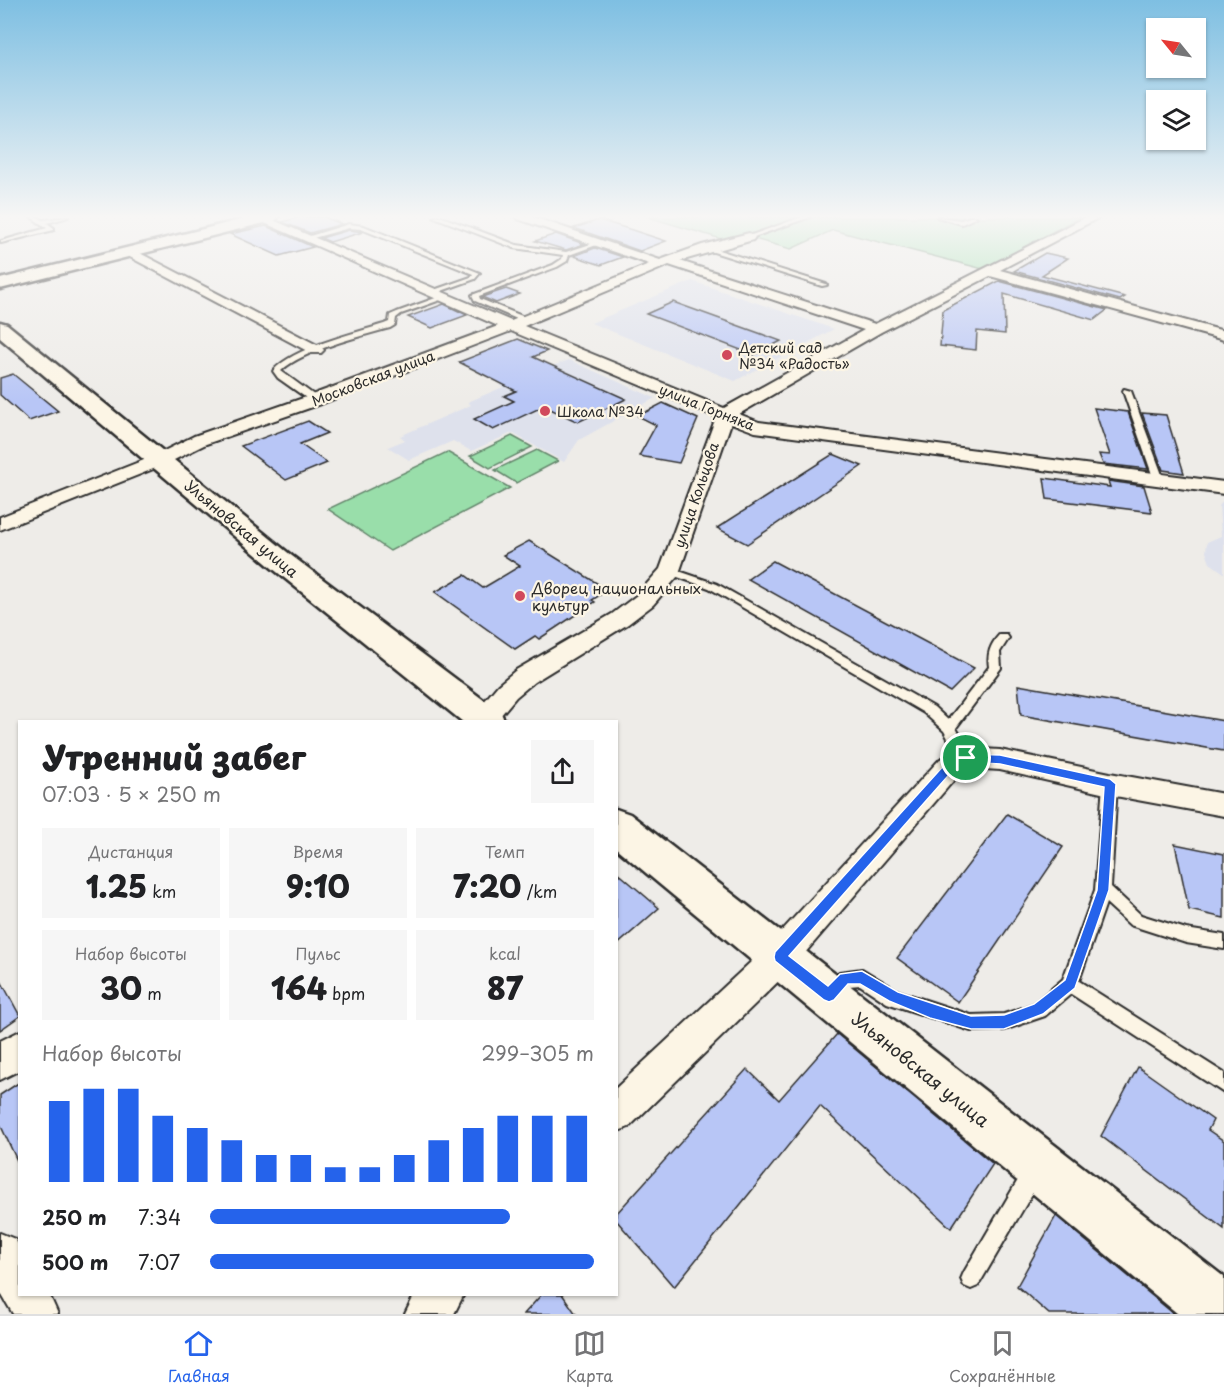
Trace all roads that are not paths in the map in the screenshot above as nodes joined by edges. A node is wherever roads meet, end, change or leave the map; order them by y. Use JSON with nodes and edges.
{"nodes":[{"id":1,"x":23,"y":278,"type":"edge"},
{"id":2,"x":179,"y":278,"type":"edge"},
{"id":3,"x":399,"y":278,"type":"edge"},
{"id":4,"x":472,"y":278,"type":"edge"},
{"id":5,"x":521,"y":278,"type":"edge"},
{"id":6,"x":625,"y":278,"type":"edge"},
{"id":7,"x":716,"y":278,"type":"edge"},
{"id":8,"x":803,"y":278,"type":"edge"},
{"id":9,"x":978,"y":278,"type":"edge"},
{"id":10,"x":1014,"y":278,"type":"edge"},
{"id":11,"x":0,"y":284,"type":"edge"},
{"id":12,"x":824,"y":285,"type":"dead end"},
{"id":13,"x":438,"y":295,"type":"junction"},
{"id":14,"x":517,"y":323,"type":"junction"},
{"id":15,"x":0,"y":328,"type":"edge"},
{"id":16,"x":876,"y":329,"type":"junction"},
{"id":17,"x":1224,"y":336,"type":"edge"},
{"id":18,"x":316,"y":350,"type":"junction"},
{"id":19,"x":1127,"y":391,"type":"dead end"},
{"id":20,"x":315,"y":400,"type":"junction"},
{"id":21,"x":725,"y":415,"type":"junction"},
{"id":22,"x":160,"y":460,"type":"junction"},
{"id":23,"x":1159,"y":480,"type":"junction"},
{"id":24,"x":1224,"y":489,"type":"edge"},
{"id":25,"x":0,"y":524,"type":"edge"},
{"id":26,"x":670,"y":571,"type":"junction"},
{"id":27,"x":1003,"y":638,"type":"dead end"},
{"id":28,"x":484,"y":720,"type":"edge"},
{"id":29,"x":949,"y":728,"type":"junction"},
{"id":30,"x":966,"y":758,"type":"junction"},
{"id":31,"x":1110,"y":784,"type":"junction"},
{"id":32,"x":1224,"y":805,"type":"edge"},
{"id":33,"x":618,"y":827,"type":"edge"},
{"id":34,"x":1103,"y":890,"type":"junction"},
{"id":35,"x":1224,"y":942,"type":"edge"},
{"id":36,"x":780,"y":957,"type":"junction"},
{"id":37,"x":1070,"y":984,"type":"junction"},
{"id":38,"x":829,"y":995,"type":"junction"},
{"id":39,"x":18,"y":1049,"type":"edge"},
{"id":40,"x":0,"y":1062,"type":"edge"},
{"id":41,"x":1224,"y":1084,"type":"edge"},
{"id":42,"x":618,"y":1112,"type":"edge"},
{"id":43,"x":1039,"y":1164,"type":"junction"},
{"id":44,"x":0,"y":1254,"type":"edge"},
{"id":45,"x":971,"y":1279,"type":"dead end"},
{"id":46,"x":18,"y":1283,"type":"edge"},
{"id":47,"x":26,"y":1296,"type":"edge"},
{"id":48,"x":441,"y":1296,"type":"edge"},
{"id":49,"x":37,"y":1314,"type":"edge"},
{"id":50,"x":426,"y":1314,"type":"edge"},
{"id":51,"x":1224,"y":1314,"type":"edge"}],
"edges":[{"from":1,"to":11,"type":"main road"},
{"from":2,"to":18,"type":"street"},
{"from":3,"to":13,"type":"street","name":"улица Горняка"},
{"from":4,"to":13,"type":"lane"},
{"from":5,"to":14,"type":"lane"},
{"from":6,"to":14,"type":"street","name":"Московская улица"},
{"from":7,"to":16,"type":"street"},
{"from":8,"to":12,"type":"lane"},
{"from":9,"to":16,"type":"street"},
{"from":10,"to":17,"type":"street"},
{"from":13,"to":14,"type":"street","name":"улица Горняка"},
{"from":13,"to":18,"type":"lane"},
{"from":14,"to":20,"type":"street","name":"Московская улица"},
{"from":14,"to":21,"type":"street","name":"улица Горняка"},
{"from":15,"to":22,"type":"main road","name":"Ульяновская улица"},
{"from":16,"to":21,"type":"street"},
{"from":18,"to":20,"type":"lane"},
{"from":19,"to":23,"type":"lane"},
{"from":20,"to":22,"type":"street","name":"Московская улица"},
{"from":21,"to":23,"type":"street","name":"улица Горняка"},
{"from":21,"to":26,"type":"street","name":"улица Кольцова"},
{"from":22,"to":25,"type":"street","name":"Московская улица"},
{"from":22,"to":28,"type":"main road","name":"Ульяновская улица"},
{"from":23,"to":24,"type":"street","name":"улица Горняка"},
{"from":26,"to":28,"type":"street","name":"улица Кольцова"},
{"from":26,"to":29,"type":"lane"},
{"from":27,"to":29,"type":"lane"},
{"from":29,"to":30,"type":"lane"},
{"from":30,"to":31,"type":"street"},
{"from":30,"to":36,"type":"street"},
{"from":31,"to":32,"type":"street"},
{"from":31,"to":34,"type":"lane"},
{"from":33,"to":36,"type":"main road","name":"Ульяновская улица"},
{"from":34,"to":35,"type":"lane"},
{"from":34,"to":37,"type":"lane"},
{"from":36,"to":38,"type":"main road","name":"Ульяновская улица"},
{"from":36,"to":42,"type":"street"},
{"from":37,"to":38,"type":"lane"},
{"from":37,"to":41,"type":"lane"},
{"from":38,"to":43,"type":"main road","name":"Ульяновская улица"},
{"from":39,"to":40,"type":"street"},
{"from":43,"to":45,"type":"lane"},
{"from":43,"to":51,"type":"main road","name":"Ульяновская улица"},
{"from":44,"to":46,"type":"street"},
{"from":47,"to":49,"type":"street"},
{"from":48,"to":50,"type":"street"}]}
